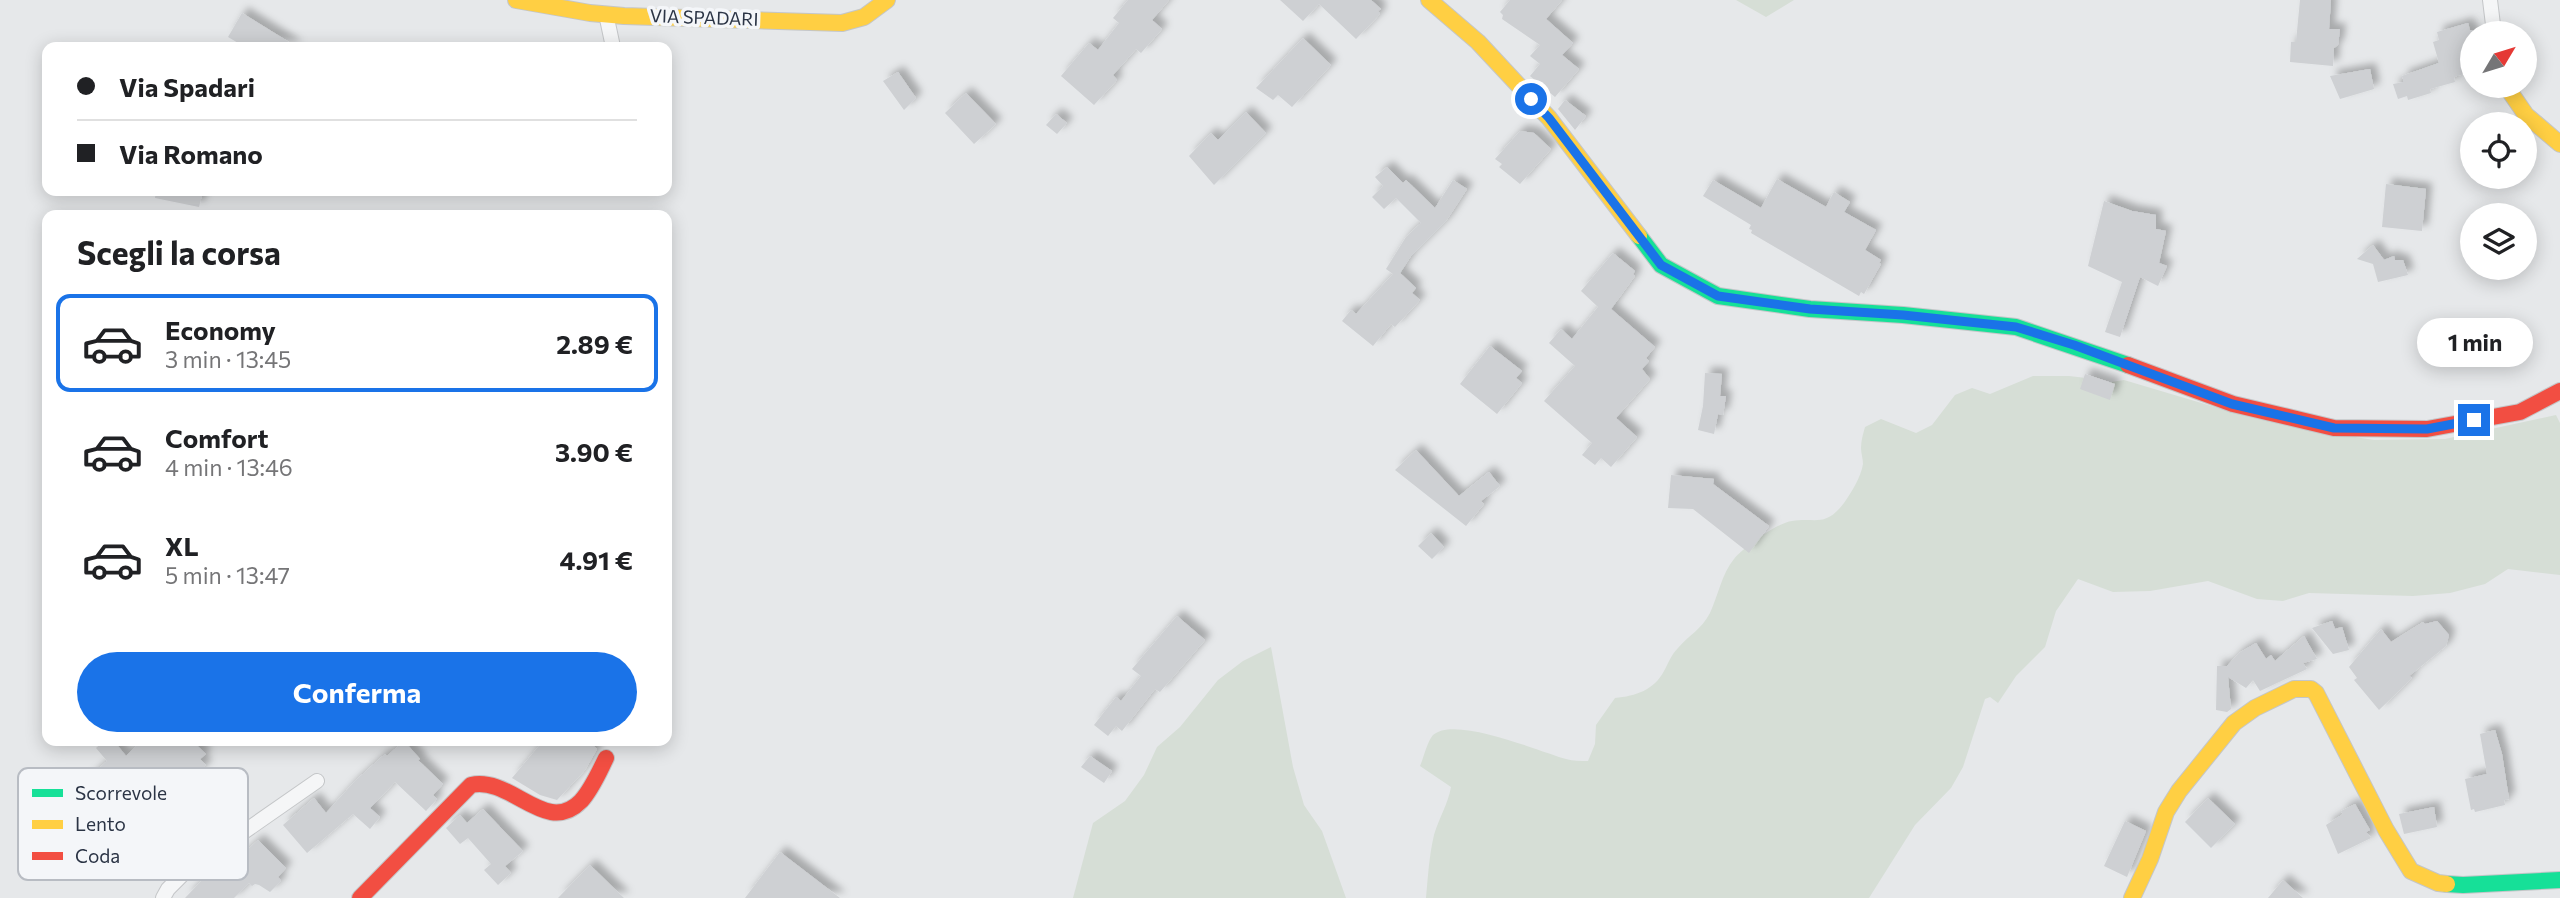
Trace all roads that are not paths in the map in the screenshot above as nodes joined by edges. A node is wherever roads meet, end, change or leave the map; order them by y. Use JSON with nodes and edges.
{"nodes":[{"id":1,"x":516,"y":0,"type":"edge"},
{"id":2,"x":887,"y":0,"type":"edge"},
{"id":3,"x":1429,"y":0,"type":"edge"},
{"id":4,"x":2490,"y":0,"type":"edge"},
{"id":5,"x":606,"y":14,"type":"junction"},
{"id":6,"x":2493,"y":21,"type":"edge"},
{"id":7,"x":612,"y":42,"type":"edge"},
{"id":8,"x":2514,"y":98,"type":"edge"},
{"id":9,"x":2560,"y":144,"type":"edge"},
{"id":10,"x":2560,"y":391,"type":"edge"},
{"id":11,"x":606,"y":758,"type":"dead end"},
{"id":12,"x":317,"y":781,"type":"dead end"},
{"id":13,"x":248,"y":829,"type":"edge"},
{"id":14,"x":177,"y":880,"type":"edge"},
{"id":15,"x":2560,"y":880,"type":"edge"},
{"id":16,"x":163,"y":898,"type":"edge"},
{"id":17,"x":360,"y":898,"type":"edge"},
{"id":18,"x":2132,"y":898,"type":"edge"}],
"edges":[{"from":1,"to":5,"type":"street","name":"VIA SPADARI"},
{"from":2,"to":5,"type":"street","name":"VIA SPADARI"},
{"from":3,"to":10,"type":"street"},
{"from":4,"to":6,"type":"street"},
{"from":5,"to":7,"type":"street"},
{"from":8,"to":9,"type":"street"},
{"from":11,"to":17,"type":"street"},
{"from":12,"to":13,"type":"street"},
{"from":14,"to":16,"type":"street"},
{"from":15,"to":18,"type":"street"}]}
